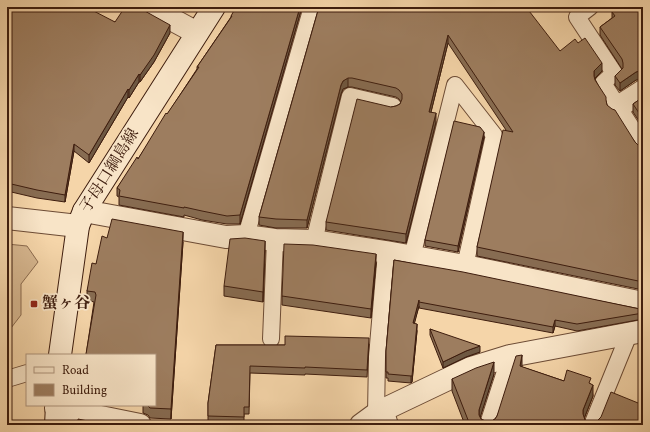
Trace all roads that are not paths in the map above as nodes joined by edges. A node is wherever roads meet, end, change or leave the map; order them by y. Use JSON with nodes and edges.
{"nodes":[{"id":1,"x":149,"y":7,"type":"edge"},
{"id":2,"x":214,"y":7,"type":"edge"},
{"id":3,"x":312,"y":7,"type":"edge"},
{"id":4,"x":590,"y":7,"type":"edge"},
{"id":5,"x":197,"y":33,"type":"junction"},
{"id":6,"x":643,"y":90,"type":"edge"},
{"id":7,"x":393,"y":106,"type":"edge"},
{"id":8,"x":618,"y":107,"type":"junction"},
{"id":9,"x":643,"y":145,"type":"edge"},
{"id":10,"x":7,"y":218,"type":"edge"},
{"id":11,"x":81,"y":219,"type":"junction"},
{"id":12,"x":246,"y":236,"type":"junction"},
{"id":13,"x":275,"y":240,"type":"junction"},
{"id":14,"x":314,"y":241,"type":"junction"},
{"id":15,"x":386,"y":252,"type":"junction"},
{"id":16,"x":412,"y":257,"type":"junction"},
{"id":17,"x":465,"y":266,"type":"junction"},
{"id":18,"x":643,"y":303,"type":"edge"},
{"id":19,"x":636,"y":332,"type":"edge"},
{"id":20,"x":271,"y":339,"type":"dead end"},
{"id":21,"x":60,"y":354,"type":"edge"},
{"id":22,"x":510,"y":356,"type":"junction"},
{"id":23,"x":26,"y":373,"type":"edge"},
{"id":24,"x":7,"y":379,"type":"edge"},
{"id":25,"x":56,"y":413,"type":"edge"},
{"id":26,"x":378,"y":418,"type":"edge"},
{"id":27,"x":488,"y":424,"type":"edge"},
{"id":28,"x":140,"y":425,"type":"edge"},
{"id":29,"x":592,"y":425,"type":"edge"}],
"edges":[{"from":1,"to":5,"type":"street"},
{"from":2,"to":5,"type":"street","name":"子母口綱島線"},
{"from":3,"to":12,"type":"lane"},
{"from":4,"to":8,"type":"lane"},
{"from":5,"to":11,"type":"street","name":"子母口綱島線"},
{"from":6,"to":8,"type":"street"},
{"from":7,"to":14,"type":"lane"},
{"from":8,"to":9,"type":"lane"},
{"from":10,"to":11,"type":"street"},
{"from":11,"to":12,"type":"street"},
{"from":11,"to":21,"type":"street","name":"子母口綱島線"},
{"from":12,"to":13,"type":"street"},
{"from":13,"to":14,"type":"street"},
{"from":13,"to":20,"type":"lane"},
{"from":14,"to":15,"type":"street"},
{"from":15,"to":16,"type":"street"},
{"from":15,"to":26,"type":"lane"},
{"from":16,"to":17,"type":"street"},
{"from":16,"to":17,"type":"lane"},
{"from":17,"to":18,"type":"street"},
{"from":19,"to":22,"type":"street"},
{"from":19,"to":29,"type":"lane"},
{"from":22,"to":26,"type":"street"},
{"from":22,"to":27,"type":"lane"},
{"from":23,"to":24,"type":"lane"},
{"from":25,"to":28,"type":"street"}]}
